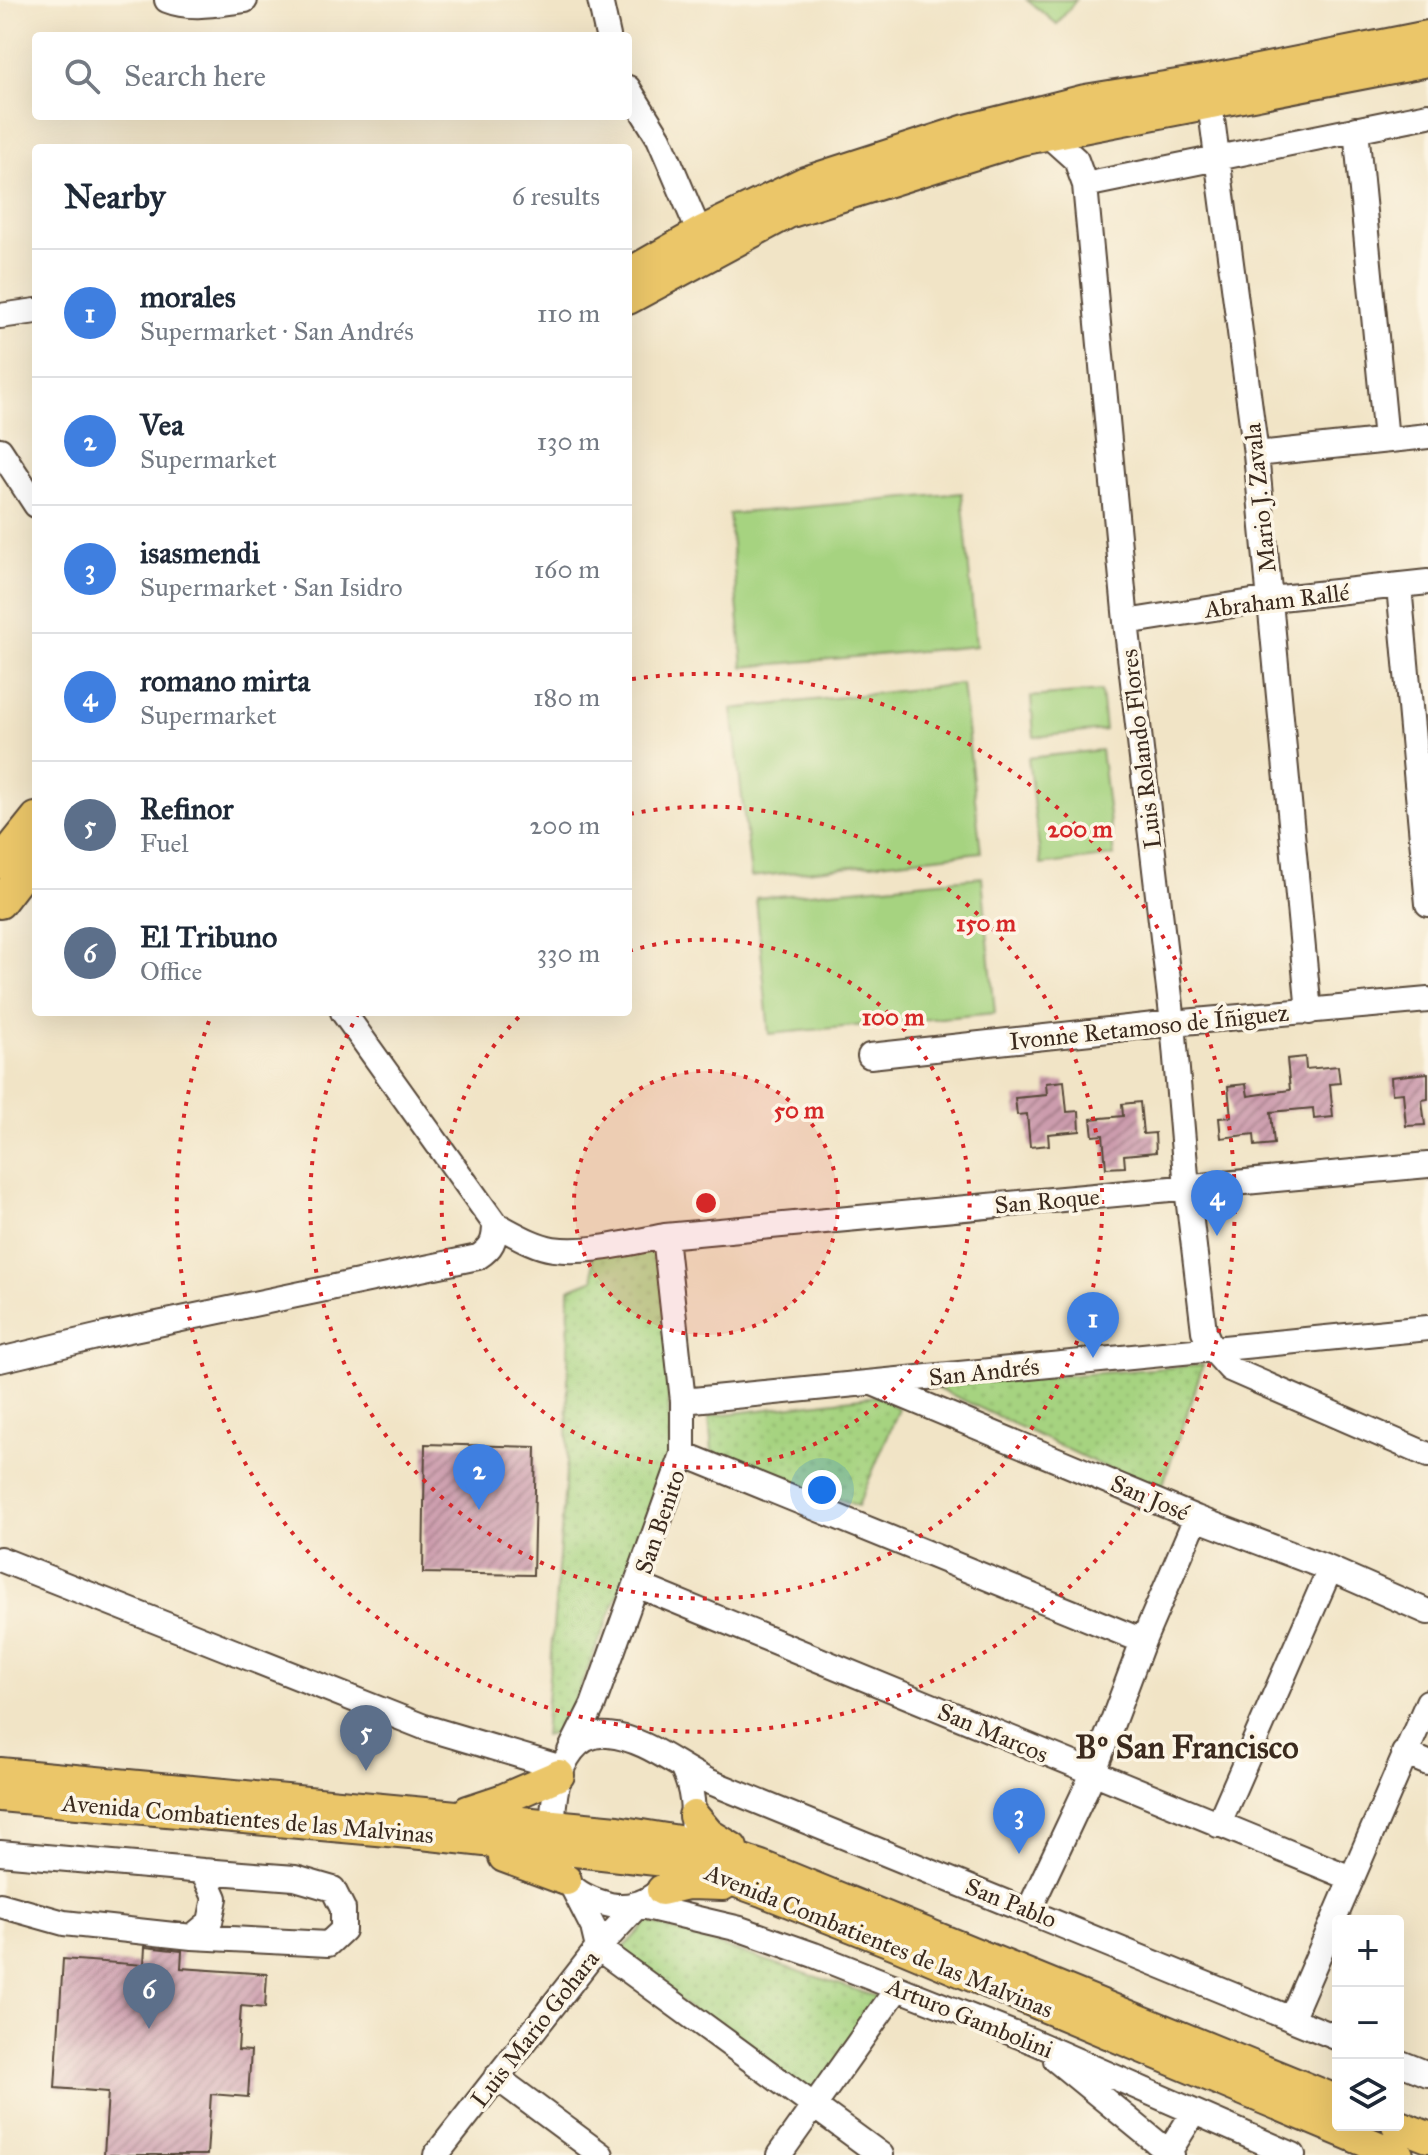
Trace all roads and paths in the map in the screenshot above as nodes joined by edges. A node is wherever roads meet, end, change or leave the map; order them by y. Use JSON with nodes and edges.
{"nodes":[{"id":1,"x":167,"y":0,"type":"edge"},
{"id":2,"x":245,"y":0,"type":"edge"},
{"id":3,"x":600,"y":0,"type":"edge"},
{"id":4,"x":607,"y":32,"type":"edge"},
{"id":5,"x":1428,"y":36,"type":"edge"},
{"id":6,"x":1428,"y":61,"type":"edge"},
{"id":7,"x":1209,"y":92,"type":"junction"},
{"id":8,"x":632,"y":94,"type":"edge"},
{"id":9,"x":1428,"y":115,"type":"edge"},
{"id":10,"x":1356,"y":129,"type":"junction"},
{"id":11,"x":1047,"y":134,"type":"junction"},
{"id":12,"x":1219,"y":157,"type":"junction"},
{"id":13,"x":1085,"y":185,"type":"junction"},
{"id":14,"x":700,"y":234,"type":"junction"},
{"id":15,"x":632,"y":272,"type":"edge"},
{"id":16,"x":632,"y":297,"type":"edge"},
{"id":17,"x":32,"y":312,"type":"edge"},
{"id":18,"x":0,"y":316,"type":"edge"},
{"id":19,"x":1428,"y":436,"type":"edge"},
{"id":20,"x":1386,"y":440,"type":"junction"},
{"id":21,"x":0,"y":450,"type":"edge"},
{"id":22,"x":1256,"y":454,"type":"junction"},
{"id":23,"x":32,"y":499,"type":"edge"},
{"id":24,"x":1428,"y":582,"type":"edge"},
{"id":25,"x":1399,"y":586,"type":"junction"},
{"id":26,"x":1271,"y":599,"type":"junction"},
{"id":27,"x":1126,"y":622,"type":"junction"},
{"id":28,"x":32,"y":823,"type":"edge"},
{"id":29,"x":1425,"y":853,"type":"edge"},
{"id":30,"x":32,"y":861,"type":"edge"},
{"id":31,"x":0,"y":863,"type":"edge"},
{"id":32,"x":0,"y":903,"type":"edge"},
{"id":33,"x":1428,"y":904,"type":"edge"},
{"id":34,"x":1428,"y":1000,"type":"edge"},
{"id":35,"x":1309,"y":1012,"type":"junction"},
{"id":36,"x":346,"y":1016,"type":"edge"},
{"id":37,"x":1173,"y":1023,"type":"junction"},
{"id":38,"x":870,"y":1056,"type":"dead end"},
{"id":39,"x":1428,"y":1165,"type":"edge"},
{"id":40,"x":1187,"y":1188,"type":"junction"},
{"id":41,"x":495,"y":1224,"type":"junction"},
{"id":42,"x":665,"y":1236,"type":"junction"},
{"id":43,"x":1428,"y":1328,"type":"edge"},
{"id":44,"x":1212,"y":1349,"type":"junction"},
{"id":45,"x":0,"y":1360,"type":"edge"},
{"id":46,"x":873,"y":1383,"type":"junction"},
{"id":47,"x":683,"y":1401,"type":"junction"},
{"id":48,"x":683,"y":1454,"type":"junction"},
{"id":49,"x":1428,"y":1455,"type":"edge"},
{"id":50,"x":1196,"y":1518,"type":"junction"},
{"id":51,"x":0,"y":1559,"type":"edge"},
{"id":52,"x":1330,"y":1569,"type":"junction"},
{"id":53,"x":637,"y":1585,"type":"junction"},
{"id":54,"x":1428,"y":1612,"type":"edge"},
{"id":55,"x":1143,"y":1641,"type":"junction"},
{"id":56,"x":1428,"y":1702,"type":"edge"},
{"id":57,"x":593,"y":1705,"type":"junction"},
{"id":58,"x":610,"y":1735,"type":"junction"},
{"id":59,"x":1404,"y":1753,"type":"junction"},
{"id":60,"x":1428,"y":1763,"type":"edge"},
{"id":61,"x":562,"y":1767,"type":"junction"},
{"id":62,"x":683,"y":1769,"type":"junction"},
{"id":63,"x":0,"y":1773,"type":"edge"},
{"id":64,"x":1093,"y":1774,"type":"junction"},
{"id":65,"x":0,"y":1796,"type":"edge"},
{"id":66,"x":455,"y":1814,"type":"junction"},
{"id":67,"x":1218,"y":1825,"type":"junction"},
{"id":68,"x":421,"y":1834,"type":"junction"},
{"id":69,"x":555,"y":1837,"type":"junction"},
{"id":70,"x":689,"y":1841,"type":"junction"},
{"id":71,"x":0,"y":1853,"type":"edge"},
{"id":72,"x":203,"y":1871,"type":"junction"},
{"id":73,"x":761,"y":1878,"type":"junction"},
{"id":74,"x":1351,"y":1878,"type":"junction"},
{"id":75,"x":569,"y":1884,"type":"junction"},
{"id":76,"x":650,"y":1898,"type":"junction"},
{"id":77,"x":0,"y":1905,"type":"edge"},
{"id":78,"x":1029,"y":1910,"type":"junction"},
{"id":79,"x":192,"y":1937,"type":"junction"},
{"id":80,"x":598,"y":1948,"type":"junction"},
{"id":81,"x":897,"y":1989,"type":"junction"},
{"id":82,"x":1291,"y":2019,"type":"junction"},
{"id":83,"x":1332,"y":2036,"type":"edge"},
{"id":84,"x":1032,"y":2041,"type":"junction"},
{"id":85,"x":1404,"y":2064,"type":"edge"},
{"id":86,"x":1428,"y":2073,"type":"edge"},
{"id":87,"x":496,"y":2077,"type":"junction"},
{"id":88,"x":1332,"y":2099,"type":"edge"},
{"id":89,"x":815,"y":2106,"type":"junction"},
{"id":90,"x":1194,"y":2112,"type":"junction"},
{"id":91,"x":1404,"y":2128,"type":"edge"},
{"id":92,"x":1428,"y":2137,"type":"edge"},
{"id":93,"x":1170,"y":2154,"type":"edge"},
{"id":94,"x":436,"y":2155,"type":"edge"},
{"id":95,"x":601,"y":2155,"type":"edge"},
{"id":96,"x":779,"y":2155,"type":"edge"},
{"id":97,"x":881,"y":2155,"type":"edge"},
{"id":98,"x":1293,"y":2155,"type":"edge"},
{"id":99,"x":1398,"y":2155,"type":"edge"}],
"edges":[{"from":1,"to":2,"type":"street"},
{"from":3,"to":4,"type":"street"},
{"from":5,"to":7,"type":"main road"},
{"from":6,"to":7,"type":"main road"},
{"from":7,"to":11,"type":"main road"},
{"from":7,"to":12,"type":"street","name":"Mario J. Zavala"},
{"from":7,"to":14,"type":"main road"},
{"from":8,"to":14,"type":"street"},
{"from":9,"to":10,"type":"street"},
{"from":10,"to":12,"type":"street"},
{"from":10,"to":20,"type":"street"},
{"from":11,"to":13,"type":"street","name":"Luis Rolando Flores"},
{"from":11,"to":16,"type":"main road"},
{"from":12,"to":13,"type":"street"},
{"from":12,"to":22,"type":"street","name":"Mario J. Zavala"},
{"from":13,"to":27,"type":"street","name":"Luis Rolando Flores"},
{"from":14,"to":15,"type":"main road"},
{"from":17,"to":18,"type":"street"},
{"from":19,"to":20,"type":"street"},
{"from":20,"to":22,"type":"street"},
{"from":21,"to":23,"type":"street"},
{"from":22,"to":26,"type":"street","name":"Mario J. Zavala"},
{"from":24,"to":25,"type":"street","name":"Abraham Rallé"},
{"from":25,"to":26,"type":"street","name":"Abraham Rallé"},
{"from":25,"to":29,"type":"street"},
{"from":26,"to":27,"type":"street","name":"Abraham Rallé"},
{"from":26,"to":35,"type":"street","name":"Mario J. Zavala"},
{"from":27,"to":37,"type":"street","name":"Luis Rolando Flores"},
{"from":28,"to":31,"type":"main road"},
{"from":29,"to":33,"type":"street"},
{"from":30,"to":32,"type":"main road"},
{"from":34,"to":35,"type":"street","name":"Ivonne Retamoso de Íñiguez"},
{"from":35,"to":37,"type":"street","name":"Ivonne Retamoso de Íñiguez"},
{"from":36,"to":41,"type":"street"},
{"from":37,"to":38,"type":"street","name":"Ivonne Retamoso de Íñiguez"},
{"from":37,"to":40,"type":"street","name":"Luis Rolando Flores"},
{"from":39,"to":40,"type":"street","name":"San Roque"},
{"from":40,"to":42,"type":"street","name":"San Roque"},
{"from":40,"to":44,"type":"street","name":"Luis Rolando Flores"},
{"from":41,"to":42,"type":"street","name":"San Roque"},
{"from":41,"to":45,"type":"street"},
{"from":42,"to":47,"type":"street","name":"San Benito"},
{"from":43,"to":44,"type":"street","name":"San Andrés"},
{"from":44,"to":46,"type":"street","name":"San Andrés"},
{"from":44,"to":49,"type":"street","name":"Luis Rolando Flores"},
{"from":46,"to":47,"type":"street","name":"San Andrés"},
{"from":46,"to":50,"type":"street","name":"San José"},
{"from":47,"to":48,"type":"street","name":"San Benito"},
{"from":48,"to":53,"type":"street","name":"San Benito"},
{"from":48,"to":55,"type":"street"},
{"from":50,"to":52,"type":"street","name":"San José"},
{"from":50,"to":55,"type":"street"},
{"from":51,"to":61,"type":"street"},
{"from":52,"to":54,"type":"street","name":"San José"},
{"from":52,"to":67,"type":"street"},
{"from":53,"to":57,"type":"street","name":"San Benito"},
{"from":53,"to":64,"type":"street","name":"San Marcos"},
{"from":55,"to":64,"type":"street"},
{"from":56,"to":59,"type":"street"},
{"from":57,"to":58,"type":"street"},
{"from":57,"to":61,"type":"street","name":"San Benito"},
{"from":58,"to":61,"type":"street"},
{"from":58,"to":62,"type":"street","name":"San Pablo"},
{"from":59,"to":60,"type":"street"},
{"from":59,"to":74,"type":"street"},
{"from":61,"to":66,"type":"main road"},
{"from":61,"to":69,"type":"street","name":"San Benito"},
{"from":62,"to":70,"type":"street"},
{"from":62,"to":78,"type":"street","name":"San Pablo"},
{"from":63,"to":66,"type":"main road","name":"Avenida Combatientes de las Malvinas"},
{"from":64,"to":67,"type":"street","name":"San Marcos"},
{"from":64,"to":78,"type":"street"},
{"from":65,"to":68,"type":"main road","name":"Avenida Combatientes de las Malvinas"},
{"from":66,"to":69,"type":"main road","name":"Avenida Combatientes de las Malvinas"},
{"from":67,"to":74,"type":"street","name":"San Marcos"},
{"from":68,"to":69,"type":"main road","name":"Avenida Combatientes de las Malvinas"},
{"from":68,"to":75,"type":"main road"},
{"from":69,"to":70,"type":"main road","name":"Avenida Combatientes de las Malvinas"},
{"from":69,"to":75,"type":"street"},
{"from":70,"to":73,"type":"main road","name":"Avenida Combatientes de las Malvinas"},
{"from":70,"to":76,"type":"street","name":"Luis Mario Gohara"},
{"from":71,"to":72,"type":"street"},
{"from":72,"to":79,"type":"street"},
{"from":72,"to":79,"type":"street"},
{"from":73,"to":76,"type":"main road"},
{"from":73,"to":88,"type":"main road","name":"Avenida Combatientes de las Malvinas"},
{"from":73,"to":99,"type":"main road","name":"Avenida Combatientes de las Malvinas"},
{"from":74,"to":82,"type":"street"},
{"from":75,"to":76,"type":"street","name":"Arturo Gambolini"},
{"from":75,"to":80,"type":"street"},
{"from":76,"to":80,"type":"street","name":"Luis Mario Gohara"},
{"from":76,"to":81,"type":"street","name":"Arturo Gambolini"},
{"from":77,"to":79,"type":"street"},
{"from":78,"to":82,"type":"street","name":"San Pablo"},
{"from":80,"to":87,"type":"street","name":"Luis Mario Gohara"},
{"from":80,"to":89,"type":"street"},
{"from":81,"to":84,"type":"street","name":"Arturo Gambolini"},
{"from":81,"to":89,"type":"street"},
{"from":82,"to":83,"type":"street","name":"San Pablo"},
{"from":84,"to":90,"type":"street","name":"Arturo Gambolini"},
{"from":84,"to":93,"type":"street"},
{"from":85,"to":86,"type":"street"},
{"from":87,"to":94,"type":"street","name":"Luis Mario Gohara"},
{"from":87,"to":95,"type":"street"},
{"from":89,"to":96,"type":"street"},
{"from":89,"to":97,"type":"street"},
{"from":90,"to":93,"type":"street"},
{"from":90,"to":98,"type":"street","name":"Arturo Gambolini"},
{"from":91,"to":92,"type":"main road"}]}
